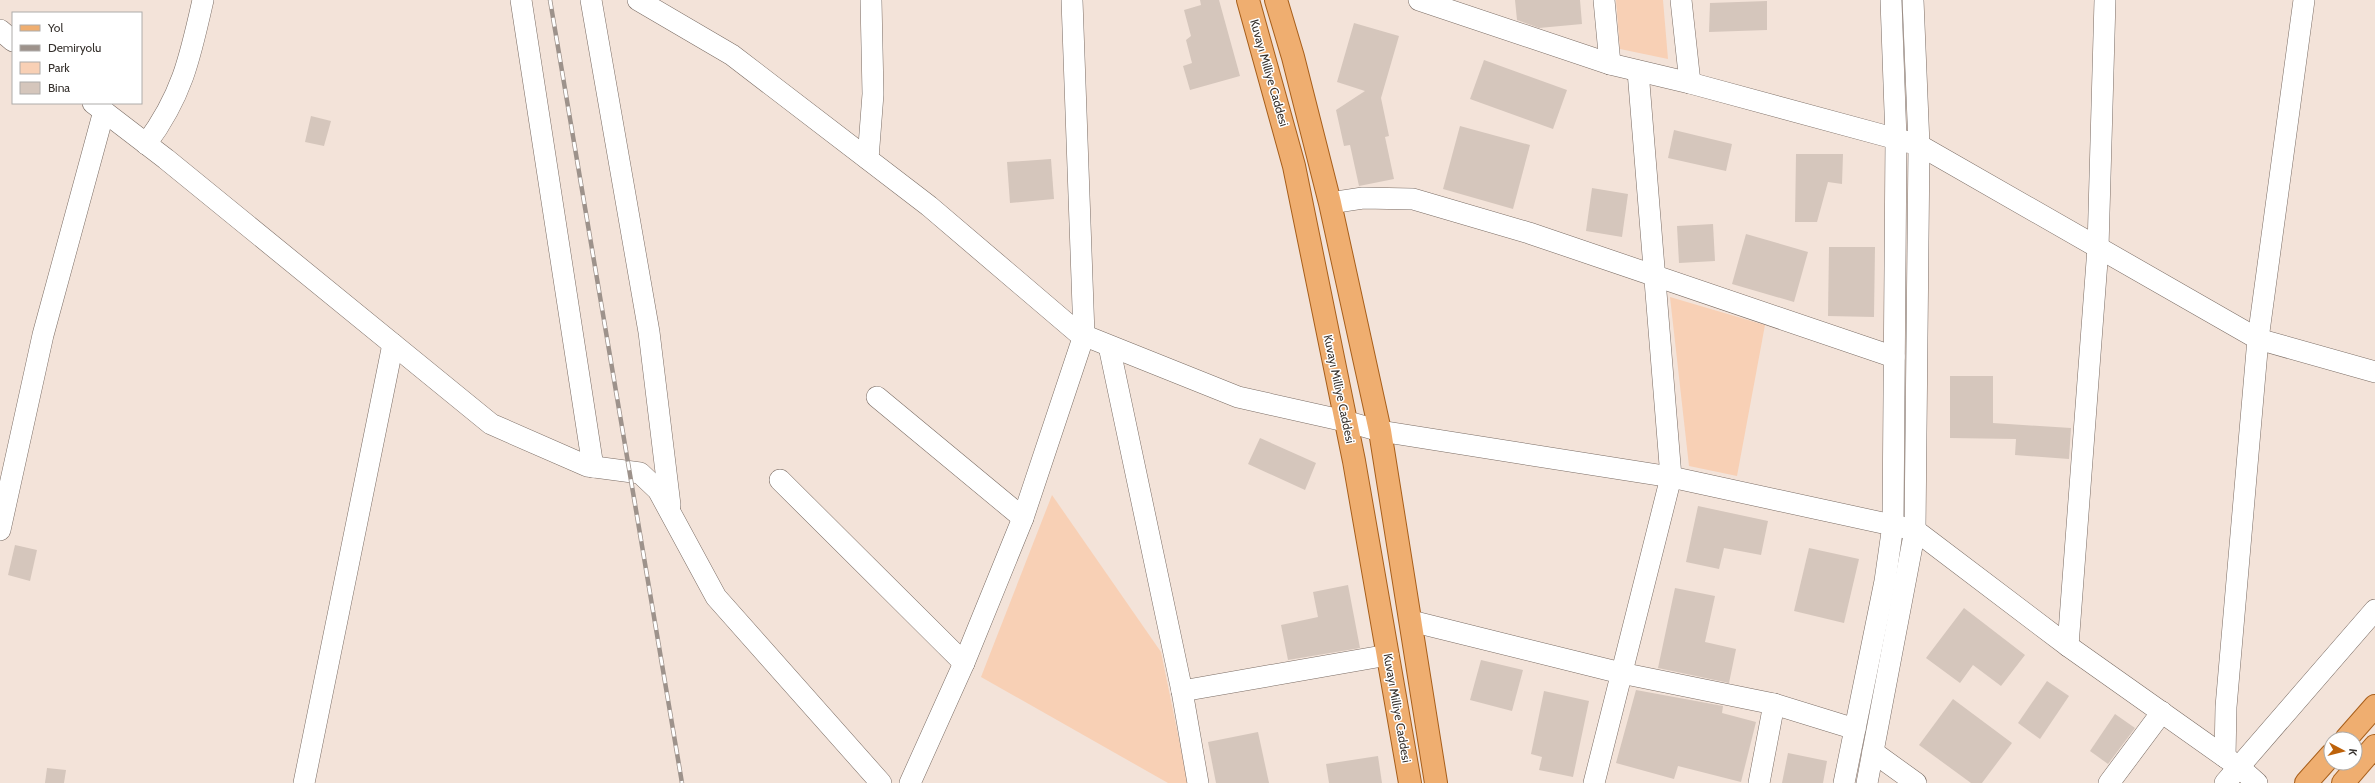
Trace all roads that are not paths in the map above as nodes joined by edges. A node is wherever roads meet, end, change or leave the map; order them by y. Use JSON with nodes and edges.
{"nodes":[{"id":1,"x":202,"y":0,"type":"edge"},
{"id":2,"x":521,"y":0,"type":"edge"},
{"id":3,"x":591,"y":0,"type":"edge"},
{"id":4,"x":638,"y":0,"type":"edge"},
{"id":5,"x":871,"y":0,"type":"edge"},
{"id":6,"x":1072,"y":0,"type":"edge"},
{"id":7,"x":1248,"y":0,"type":"edge"},
{"id":8,"x":1276,"y":0,"type":"edge"},
{"id":9,"x":1419,"y":0,"type":"edge"},
{"id":10,"x":1604,"y":0,"type":"edge"},
{"id":11,"x":1681,"y":0,"type":"edge"},
{"id":12,"x":1891,"y":0,"type":"edge"},
{"id":13,"x":1912,"y":0,"type":"edge"},
{"id":14,"x":2105,"y":0,"type":"edge"},
{"id":15,"x":2304,"y":0,"type":"edge"},
{"id":16,"x":0,"y":30,"type":"edge"},
{"id":17,"x":12,"y":40,"type":"edge"},
{"id":18,"x":1610,"y":64,"type":"junction"},
{"id":19,"x":1638,"y":71,"type":"junction"},
{"id":20,"x":1690,"y":83,"type":"junction"},
{"id":21,"x":98,"y":107,"type":"edge"},
{"id":22,"x":1896,"y":138,"type":"junction"},
{"id":23,"x":146,"y":144,"type":"junction"},
{"id":24,"x":1919,"y":144,"type":"junction"},
{"id":25,"x":868,"y":159,"type":"junction"},
{"id":26,"x":1330,"y":203,"type":"junction"},
{"id":27,"x":2098,"y":248,"type":"junction"},
{"id":28,"x":1653,"y":276,"type":"junction"},
{"id":29,"x":1084,"y":335,"type":"junction"},
{"id":30,"x":2258,"y":339,"type":"junction"},
{"id":31,"x":393,"y":344,"type":"junction"},
{"id":32,"x":1110,"y":346,"type":"junction"},
{"id":33,"x":1894,"y":357,"type":"junction"},
{"id":34,"x":2375,"y":372,"type":"edge"},
{"id":35,"x":877,"y":397,"type":"dead end"},
{"id":36,"x":1345,"y":420,"type":"junction"},
{"id":37,"x":1380,"y":431,"type":"junction"},
{"id":38,"x":593,"y":467,"type":"junction"},
{"id":39,"x":1671,"y":477,"type":"junction"},
{"id":40,"x":780,"y":480,"type":"dead end"},
{"id":41,"x":2,"y":510,"type":"edge"},
{"id":42,"x":670,"y":511,"type":"junction"},
{"id":43,"x":1023,"y":518,"type":"junction"},
{"id":44,"x":1893,"y":525,"type":"junction"},
{"id":45,"x":0,"y":530,"type":"edge"},
{"id":46,"x":1916,"y":530,"type":"junction"},
{"id":47,"x":2375,"y":610,"type":"edge"},
{"id":48,"x":1410,"y":621,"type":"junction"},
{"id":49,"x":2068,"y":646,"type":"junction"},
{"id":50,"x":1388,"y":655,"type":"junction"},
{"id":51,"x":964,"y":663,"type":"junction"},
{"id":52,"x":1621,"y":673,"type":"junction"},
{"id":53,"x":1182,"y":691,"type":"junction"},
{"id":54,"x":1774,"y":704,"type":"junction"},
{"id":55,"x":2375,"y":706,"type":"edge"},
{"id":56,"x":2162,"y":712,"type":"junction"},
{"id":57,"x":1855,"y":729,"type":"junction"},
{"id":58,"x":2353,"y":731,"type":"edge"},
{"id":59,"x":2375,"y":746,"type":"edge"},
{"id":60,"x":1873,"y":752,"type":"junction"},
{"id":61,"x":2232,"y":762,"type":"junction"},
{"id":62,"x":2323,"y":764,"type":"edge"},
{"id":63,"x":304,"y":783,"type":"edge"},
{"id":64,"x":881,"y":783,"type":"edge"},
{"id":65,"x":910,"y":783,"type":"edge"},
{"id":66,"x":1198,"y":783,"type":"edge"},
{"id":67,"x":1410,"y":783,"type":"edge"},
{"id":68,"x":1436,"y":783,"type":"edge"},
{"id":69,"x":1594,"y":783,"type":"edge"},
{"id":70,"x":1759,"y":783,"type":"edge"},
{"id":71,"x":1844,"y":783,"type":"edge"},
{"id":72,"x":1867,"y":783,"type":"edge"},
{"id":73,"x":1916,"y":783,"type":"edge"},
{"id":74,"x":2109,"y":783,"type":"edge"},
{"id":75,"x":2224,"y":783,"type":"edge"},
{"id":76,"x":2257,"y":783,"type":"edge"},
{"id":77,"x":2306,"y":783,"type":"edge"},
{"id":78,"x":2343,"y":783,"type":"edge"}],
"edges":[{"from":1,"to":23,"type":"street"},
{"from":2,"to":38,"type":"street"},
{"from":3,"to":42,"type":"street"},
{"from":4,"to":25,"type":"street"},
{"from":5,"to":25,"type":"street"},
{"from":6,"to":29,"type":"street"},
{"from":7,"to":36,"type":"main road","name":"Kuvayı Milliye Caddesi"},
{"from":8,"to":26,"type":"main road"},
{"from":9,"to":18,"type":"street"},
{"from":10,"to":18,"type":"street"},
{"from":11,"to":20,"type":"street"},
{"from":12,"to":22,"type":"street"},
{"from":13,"to":24,"type":"street"},
{"from":14,"to":27,"type":"street"},
{"from":15,"to":30,"type":"street"},
{"from":16,"to":17,"type":"street"},
{"from":18,"to":19,"type":"street"},
{"from":19,"to":20,"type":"street"},
{"from":19,"to":28,"type":"street"},
{"from":20,"to":22,"type":"street"},
{"from":21,"to":23,"type":"street"},
{"from":21,"to":41,"type":"street"},
{"from":22,"to":24,"type":"street"},
{"from":22,"to":33,"type":"street"},
{"from":23,"to":31,"type":"street"},
{"from":24,"to":27,"type":"street"},
{"from":24,"to":46,"type":"street"},
{"from":25,"to":29,"type":"street"},
{"from":26,"to":28,"type":"street"},
{"from":26,"to":37,"type":"main road"},
{"from":27,"to":30,"type":"street"},
{"from":27,"to":49,"type":"street"},
{"from":28,"to":33,"type":"street"},
{"from":28,"to":39,"type":"street"},
{"from":29,"to":32,"type":"street"},
{"from":29,"to":43,"type":"street"},
{"from":30,"to":34,"type":"street"},
{"from":30,"to":61,"type":"street"},
{"from":31,"to":38,"type":"street"},
{"from":31,"to":63,"type":"street"},
{"from":32,"to":36,"type":"street"},
{"from":32,"to":53,"type":"street"},
{"from":33,"to":44,"type":"street"},
{"from":35,"to":43,"type":"street"},
{"from":36,"to":37,"type":"street"},
{"from":36,"to":50,"type":"main road","name":"Kuvayı Milliye Caddesi"},
{"from":37,"to":39,"type":"street"},
{"from":37,"to":48,"type":"main road"},
{"from":38,"to":42,"type":"street"},
{"from":39,"to":44,"type":"street"},
{"from":39,"to":52,"type":"street"},
{"from":40,"to":51,"type":"street"},
{"from":41,"to":45,"type":"street"},
{"from":42,"to":64,"type":"street"},
{"from":43,"to":51,"type":"street"},
{"from":44,"to":46,"type":"street"},
{"from":44,"to":57,"type":"street"},
{"from":46,"to":49,"type":"street"},
{"from":46,"to":60,"type":"street"},
{"from":47,"to":61,"type":"street"},
{"from":48,"to":52,"type":"street"},
{"from":48,"to":68,"type":"main road"},
{"from":49,"to":56,"type":"street"},
{"from":50,"to":53,"type":"street"},
{"from":50,"to":67,"type":"main road","name":"Kuvayı Milliye Caddesi"},
{"from":51,"to":65,"type":"street"},
{"from":52,"to":54,"type":"street"},
{"from":52,"to":69,"type":"street"},
{"from":53,"to":66,"type":"street"},
{"from":54,"to":57,"type":"street"},
{"from":54,"to":70,"type":"street"},
{"from":55,"to":58,"type":"main road"},
{"from":56,"to":61,"type":"street"},
{"from":56,"to":74,"type":"street"},
{"from":57,"to":71,"type":"street"},
{"from":59,"to":78,"type":"main road"},
{"from":60,"to":72,"type":"street"},
{"from":60,"to":73,"type":"street"},
{"from":61,"to":75,"type":"street"},
{"from":61,"to":76,"type":"street"},
{"from":62,"to":77,"type":"main road"}]}
